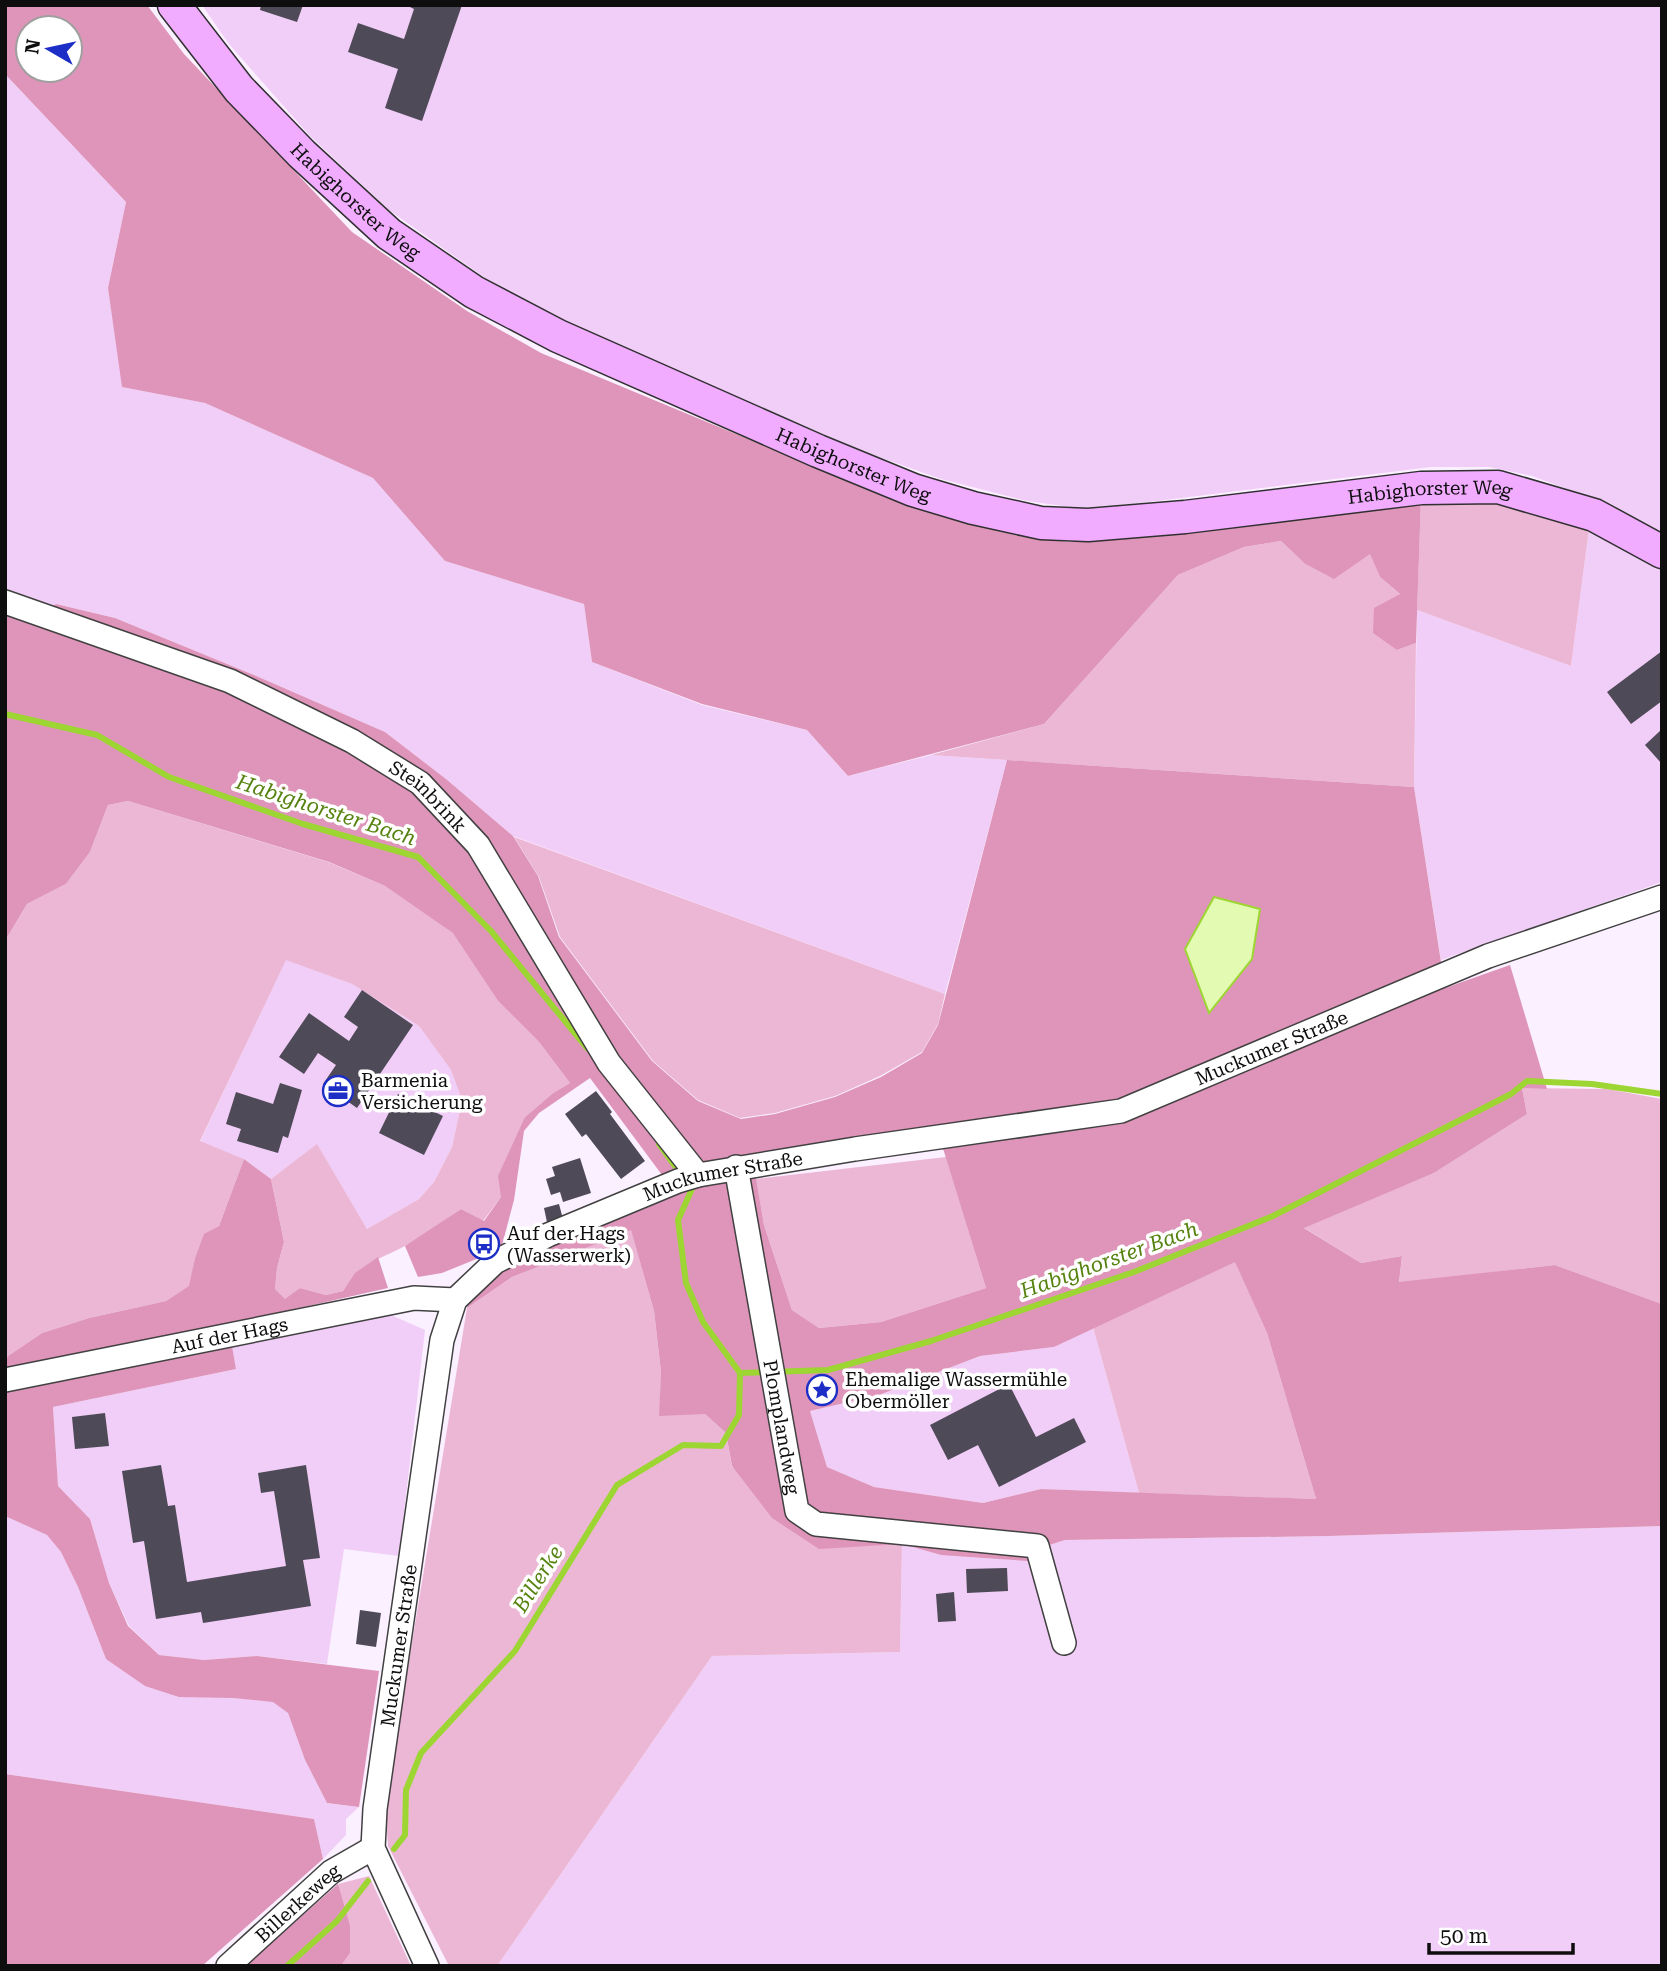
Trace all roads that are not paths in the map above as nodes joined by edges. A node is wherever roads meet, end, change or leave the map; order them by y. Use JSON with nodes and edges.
{"nodes":[{"id":1,"x":174,"y":5,"type":"edge"},
{"id":2,"x":1662,"y":552,"type":"edge"},
{"id":3,"x":5,"y":602,"type":"edge"},
{"id":4,"x":1662,"y":897,"type":"edge"},
{"id":5,"x":736,"y":1167,"type":"junction"},
{"id":6,"x":698,"y":1175,"type":"junction"},
{"id":7,"x":455,"y":1300,"type":"junction"},
{"id":8,"x":5,"y":1380,"type":"edge"},
{"id":9,"x":1064,"y":1643,"type":"dead end"},
{"id":10,"x":373,"y":1848,"type":"junction"},
{"id":11,"x":228,"y":1966,"type":"edge"},
{"id":12,"x":427,"y":1966,"type":"edge"}],
"edges":[{"from":1,"to":2,"type":"street","name":"Habighorster Weg"},
{"from":3,"to":6,"type":"street","name":"Steinbrink"},
{"from":4,"to":5,"type":"street","name":"Muckumer Straße"},
{"from":5,"to":6,"type":"street","name":"Muckumer Straße"},
{"from":5,"to":9,"type":"street","name":"Plomplandweg"},
{"from":6,"to":7,"type":"street","name":"Muckumer Straße"},
{"from":7,"to":8,"type":"street","name":"Auf der Hags"},
{"from":7,"to":10,"type":"street","name":"Muckumer Straße"},
{"from":10,"to":11,"type":"street","name":"Billerkeweg"},
{"from":10,"to":12,"type":"street","name":"Muckumer Straße"}]}
